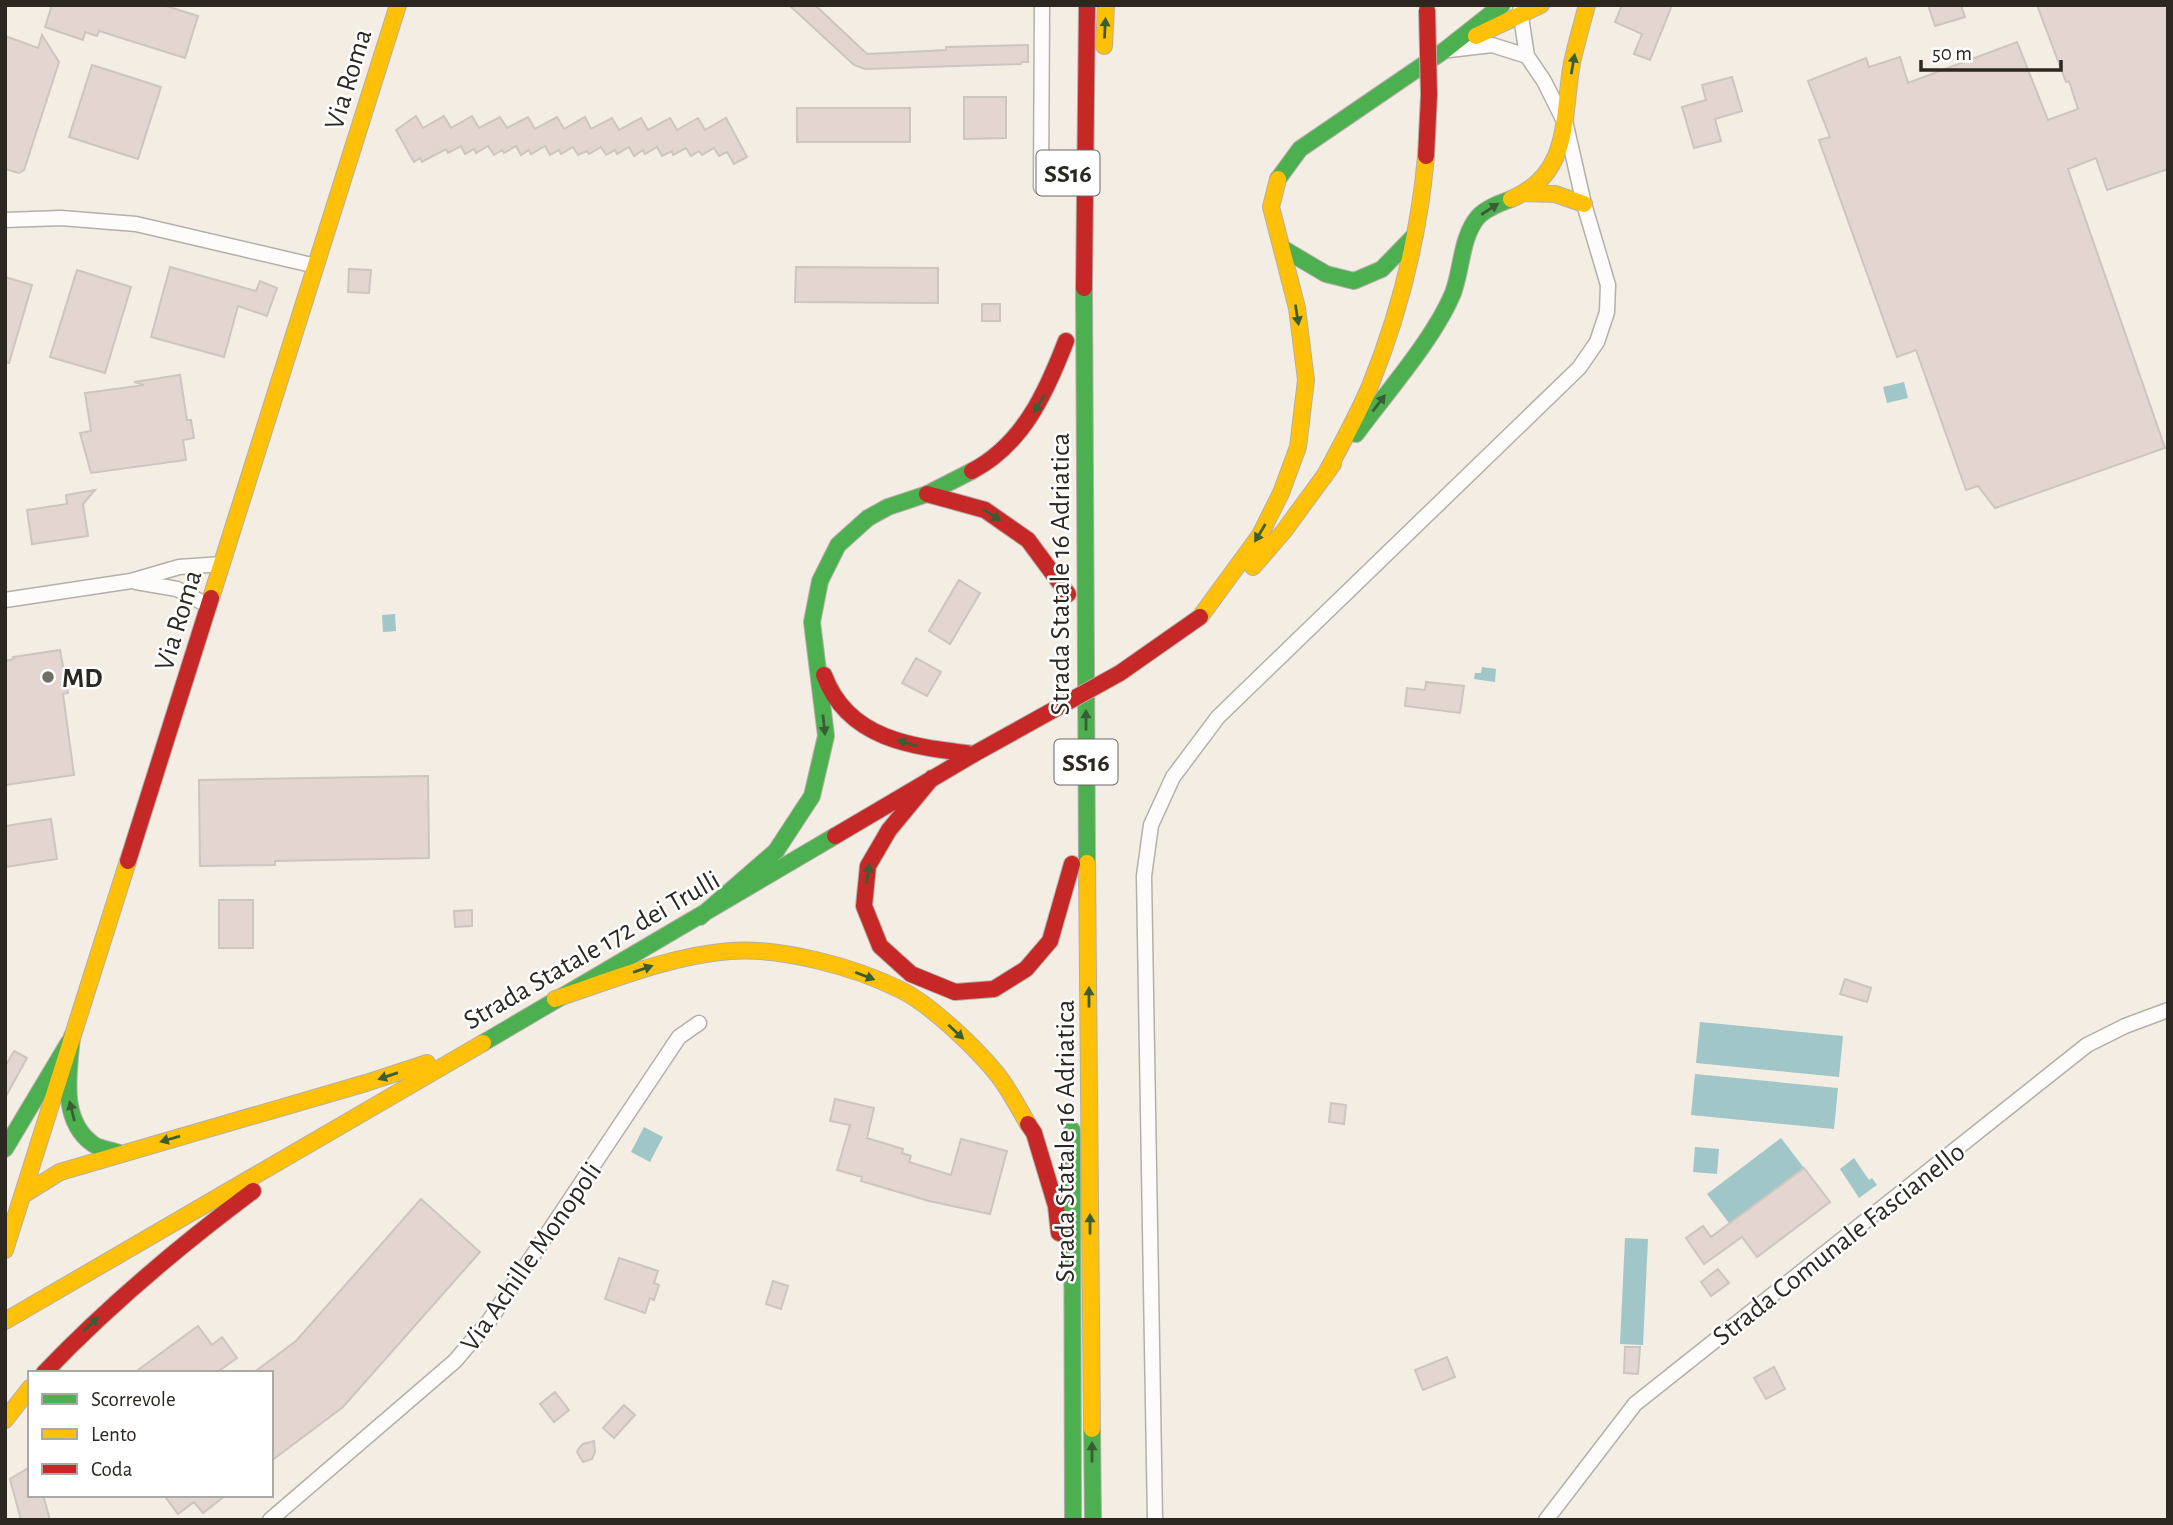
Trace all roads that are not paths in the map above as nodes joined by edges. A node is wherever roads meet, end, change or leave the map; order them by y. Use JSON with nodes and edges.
{"nodes":[{"id":1,"x":398,"y":5,"type":"edge"},
{"id":2,"x":1042,"y":5,"type":"edge"},
{"id":3,"x":1087,"y":5,"type":"edge"},
{"id":4,"x":1106,"y":5,"type":"edge"},
{"id":5,"x":1502,"y":5,"type":"edge"},
{"id":6,"x":1541,"y":5,"type":"edge"},
{"id":7,"x":1587,"y":5,"type":"edge"},
{"id":8,"x":1426,"y":7,"type":"edge"},
{"id":9,"x":1520,"y":11,"type":"edge"},
{"id":10,"x":1445,"y":50,"type":"junction"},
{"id":11,"x":1527,"y":56,"type":"junction"},
{"id":12,"x":1566,"y":125,"type":"junction"},
{"id":13,"x":1041,"y":187,"type":"dead end"},
{"id":14,"x":1525,"y":193,"type":"junction"},
{"id":15,"x":1584,"y":204,"type":"junction"},
{"id":16,"x":5,"y":220,"type":"edge"},
{"id":17,"x":1416,"y":234,"type":"junction"},
{"id":18,"x":1282,"y":248,"type":"junction"},
{"id":19,"x":316,"y":265,"type":"junction"},
{"id":20,"x":1066,"y":381,"type":"dead end"},
{"id":21,"x":1083,"y":390,"type":"junction"},
{"id":22,"x":1324,"y":477,"type":"junction"},
{"id":23,"x":927,"y":494,"type":"junction"},
{"id":24,"x":222,"y":564,"type":"junction"},
{"id":25,"x":1068,"y":567,"type":"dead end"},
{"id":26,"x":131,"y":581,"type":"junction"},
{"id":27,"x":5,"y":600,"type":"edge"},
{"id":28,"x":209,"y":606,"type":"junction"},
{"id":29,"x":1200,"y":617,"type":"junction"},
{"id":30,"x":816,"y":657,"type":"junction"},
{"id":31,"x":1069,"y":688,"type":"dead end"},
{"id":32,"x":1070,"y":715,"type":"dead end"},
{"id":33,"x":974,"y":754,"type":"junction"},
{"id":34,"x":932,"y":778,"type":"junction"},
{"id":35,"x":1070,"y":783,"type":"dead end"},
{"id":36,"x":1072,"y":864,"type":"junction"},
{"id":37,"x":700,"y":917,"type":"junction"},
{"id":38,"x":1072,"y":947,"type":"dead end"},
{"id":39,"x":555,"y":999,"type":"junction"},
{"id":40,"x":2168,"y":1010,"type":"edge"},
{"id":41,"x":699,"y":1023,"type":"dead end"},
{"id":42,"x":72,"y":1036,"type":"junction"},
{"id":43,"x":476,"y":1046,"type":"junction"},
{"id":44,"x":1072,"y":1114,"type":"dead end"},
{"id":45,"x":351,"y":1119,"type":"junction"},
{"id":46,"x":5,"y":1149,"type":"edge"},
{"id":47,"x":119,"y":1153,"type":"junction"},
{"id":48,"x":23,"y":1195,"type":"junction"},
{"id":49,"x":5,"y":1250,"type":"edge"},
{"id":50,"x":5,"y":1321,"type":"edge"},
{"id":51,"x":1072,"y":1351,"type":"junction"},
{"id":52,"x":46,"y":1371,"type":"edge"},
{"id":53,"x":28,"y":1391,"type":"edge"},
{"id":54,"x":5,"y":1420,"type":"edge"},
{"id":55,"x":270,"y":1520,"type":"edge"},
{"id":56,"x":1073,"y":1520,"type":"edge"},
{"id":57,"x":1093,"y":1520,"type":"edge"},
{"id":58,"x":1156,"y":1520,"type":"edge"},
{"id":59,"x":1546,"y":1520,"type":"edge"}],
"edges":[{"from":1,"to":19,"type":"main road","name":"Via Roma"},
{"from":2,"to":13,"type":"street"},
{"from":3,"to":21,"type":"main road","name":"Strada Statale 16 Adriatica","number":"SS16"},
{"from":21,"to":4,"type":"main road","one_way":true},
{"from":5,"to":10,"type":"main road"},
{"from":6,"to":9,"type":"main road"},
{"from":12,"to":7,"type":"main road","one_way":true},
{"from":8,"to":17,"type":"main road","bridge":true},
{"from":9,"to":10,"type":"main road"},
{"from":9,"to":11,"type":"street"},
{"from":10,"to":11,"type":"street"},
{"from":10,"to":18,"type":"main road"},
{"from":11,"to":12,"type":"street"},
{"from":12,"to":14,"type":"main road"},
{"from":12,"to":15,"type":"street"},
{"from":14,"to":15,"type":"main road"},
{"from":22,"to":14,"type":"main road","one_way":true},
{"from":15,"to":58,"type":"street"},
{"from":16,"to":19,"type":"street"},
{"from":17,"to":18,"type":"main road"},
{"from":17,"to":22,"type":"main road"},
{"from":18,"to":29,"type":"main road","one_way":true},
{"from":19,"to":24,"type":"main road","name":"Via Roma"},
{"from":20,"to":23,"type":"main road","one_way":true},
{"from":57,"to":21,"type":"main road","name":"Strada Statale 16 Adriatica","number":"SS16","one_way":true},
{"from":22,"to":29,"type":"main road"},
{"from":23,"to":25,"type":"main road","name":"Strada Statale 16 Adriatica","one_way":true},
{"from":23,"to":30,"type":"main road"},
{"from":24,"to":26,"type":"street"},
{"from":24,"to":28,"type":"main road","name":"Via Roma"},
{"from":26,"to":27,"type":"street"},
{"from":26,"to":28,"type":"street"},
{"from":28,"to":42,"type":"main road","name":"Via Roma"},
{"from":29,"to":33,"type":"main road","name":"Strada Statale 172 dei Trulli","bridge":true},
{"from":33,"to":30,"type":"main road","one_way":true},
{"from":30,"to":37,"type":"main road","one_way":true},
{"from":31,"to":32,"type":"main road","name":"Strada Statale 16 Adriatica","number":"SS16"},
{"from":33,"to":34,"type":"main road","name":"Strada Statale 172 dei Trulli"},
{"from":36,"to":34,"type":"main road","one_way":true},
{"from":34,"to":37,"type":"main road","name":"Strada Statale 172 dei Trulli"},
{"from":35,"to":36,"type":"main road","number":"SS16"},
{"from":36,"to":38,"type":"main road","number":"SS16"},
{"from":37,"to":39,"type":"main road","name":"Strada Statale 172 dei Trulli"},
{"from":39,"to":43,"type":"main road","name":"Strada Statale 172 dei Trulli"},
{"from":39,"to":51,"type":"main road","one_way":true},
{"from":40,"to":59,"type":"street","name":"Strada Comunale Fascianello"},
{"from":41,"to":55,"type":"street","name":"Via Achille Monopoli"},
{"from":42,"to":46,"type":"main road"},
{"from":47,"to":42,"type":"main road","one_way":true},
{"from":42,"to":48,"type":"main road","name":"Via Roma"},
{"from":43,"to":45,"type":"main road","name":"Strada Statale 172 dei Trulli"},
{"from":43,"to":47,"type":"main road","one_way":true},
{"from":44,"to":51,"type":"main road","name":"Strada Statale 16 Adriatica"},
{"from":45,"to":50,"type":"main road","name":"Strada Statale 172 dei Trulli"},
{"from":52,"to":45,"type":"main road","one_way":true},
{"from":47,"to":48,"type":"main road"},
{"from":48,"to":49,"type":"main road","name":"Via Roma"},
{"from":51,"to":56,"type":"main road","name":"Strada Statale 16 Adriatica"},
{"from":53,"to":54,"type":"main road"}]}
